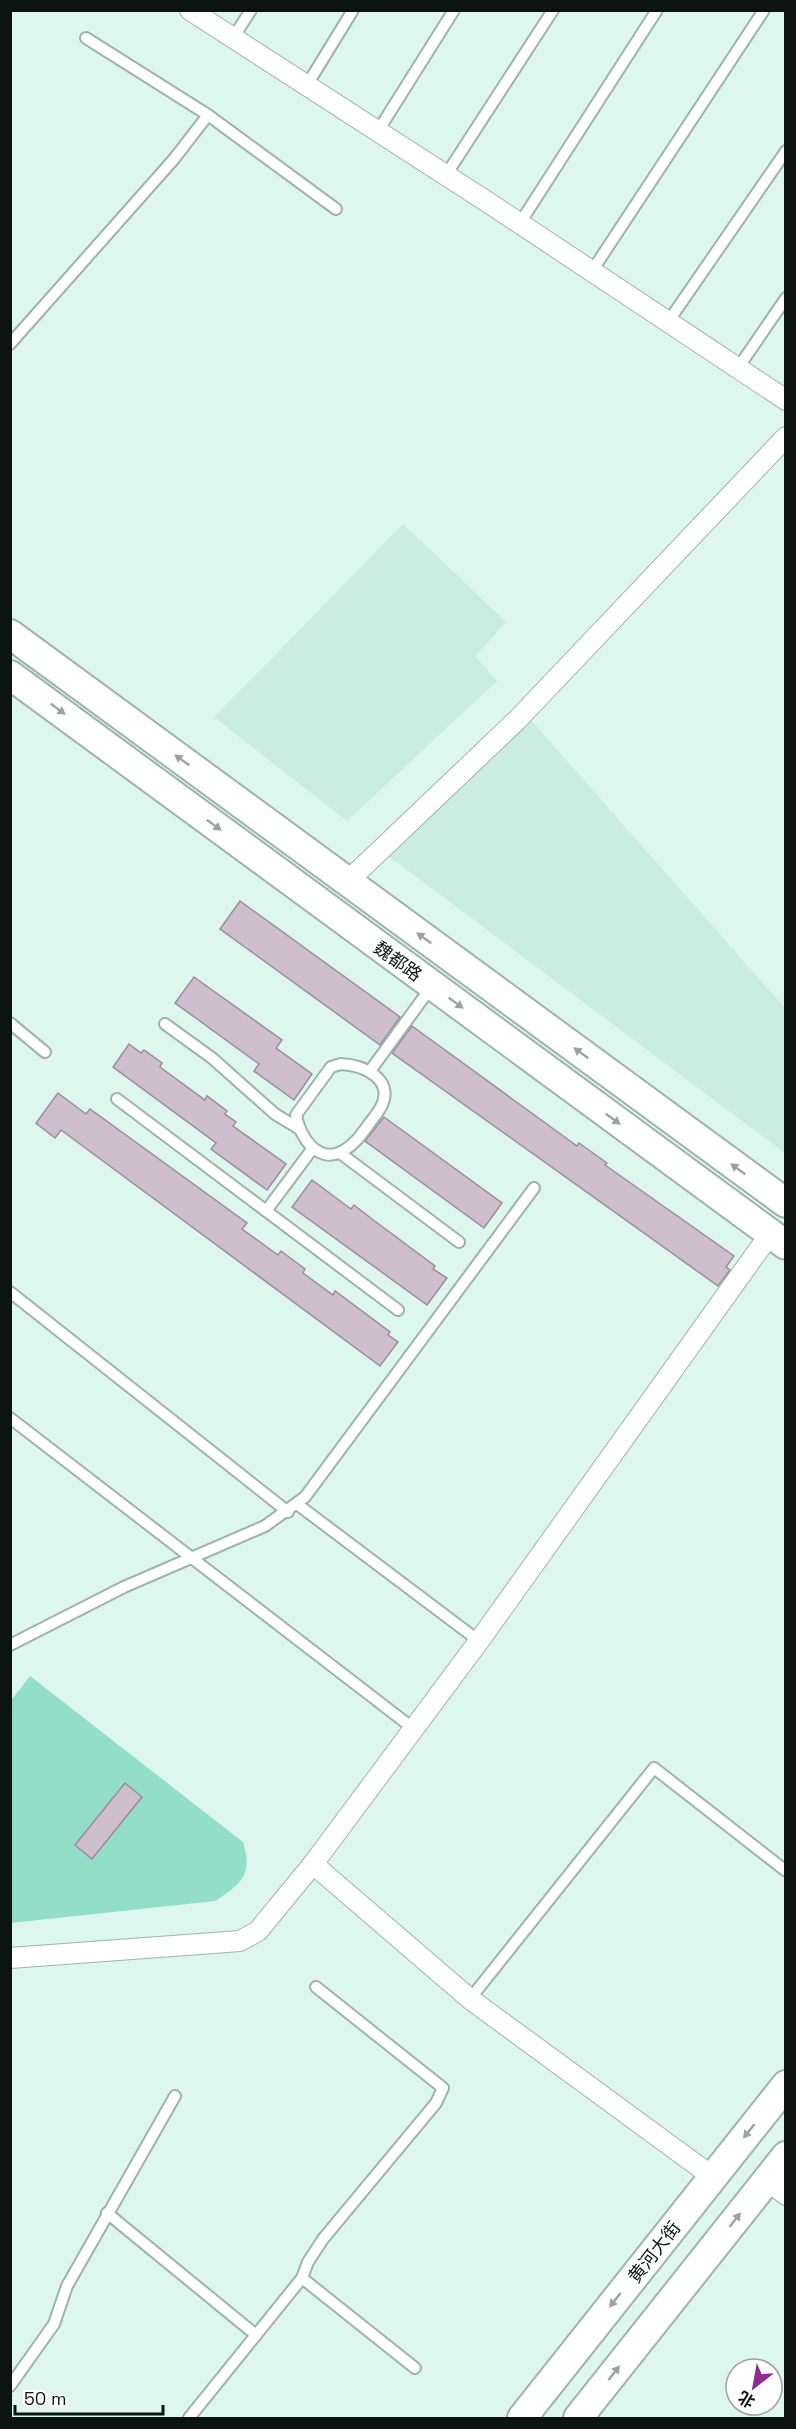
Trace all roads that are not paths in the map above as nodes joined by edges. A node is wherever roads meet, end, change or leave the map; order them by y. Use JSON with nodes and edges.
{"nodes":[{"id":1,"x":190,"y":10,"type":"edge"},
{"id":2,"x":251,"y":10,"type":"edge"},
{"id":3,"x":353,"y":10,"type":"edge"},
{"id":4,"x":454,"y":10,"type":"edge"},
{"id":5,"x":553,"y":10,"type":"edge"},
{"id":6,"x":657,"y":10,"type":"edge"},
{"id":7,"x":764,"y":10,"type":"edge"},
{"id":8,"x":86,"y":38,"type":"dead end"},
{"id":9,"x":233,"y":38,"type":"junction"},
{"id":10,"x":307,"y":85,"type":"junction"},
{"id":11,"x":208,"y":115,"type":"junction"},
{"id":12,"x":378,"y":131,"type":"junction"},
{"id":13,"x":786,"y":151,"type":"edge"},
{"id":14,"x":446,"y":175,"type":"junction"},
{"id":15,"x":336,"y":209,"type":"dead end"},
{"id":16,"x":520,"y":223,"type":"junction"},
{"id":17,"x":592,"y":272,"type":"junction"},
{"id":18,"x":786,"y":298,"type":"edge"},
{"id":19,"x":668,"y":322,"type":"junction"},
{"id":20,"x":10,"y":344,"type":"edge"},
{"id":21,"x":738,"y":368,"type":"junction"},
{"id":22,"x":786,"y":400,"type":"edge"},
{"id":23,"x":786,"y":437,"type":"edge"},
{"id":24,"x":10,"y":634,"type":"edge"},
{"id":25,"x":10,"y":675,"type":"edge"},
{"id":26,"x":348,"y":881,"type":"junction"},
{"id":27,"x":432,"y":986,"type":"junction"},
{"id":28,"x":10,"y":1023,"type":"edge"},
{"id":29,"x":165,"y":1024,"type":"dead end"},
{"id":30,"x":45,"y":1052,"type":"dead end"},
{"id":31,"x":370,"y":1071,"type":"junction"},
{"id":32,"x":117,"y":1099,"type":"dead end"},
{"id":33,"x":298,"y":1128,"type":"junction"},
{"id":34,"x":313,"y":1148,"type":"junction"},
{"id":35,"x":340,"y":1153,"type":"junction"},
{"id":36,"x":534,"y":1188,"type":"dead end"},
{"id":37,"x":786,"y":1203,"type":"edge"},
{"id":38,"x":266,"y":1211,"type":"junction"},
{"id":39,"x":778,"y":1240,"type":"edge"},
{"id":40,"x":459,"y":1242,"type":"dead end"},
{"id":41,"x":10,"y":1292,"type":"edge"},
{"id":42,"x":398,"y":1310,"type":"dead end"},
{"id":43,"x":10,"y":1418,"type":"edge"},
{"id":44,"x":297,"y":1504,"type":"junction"},
{"id":45,"x":288,"y":1512,"type":"junction"},
{"id":46,"x":192,"y":1558,"type":"junction"},
{"id":47,"x":479,"y":1641,"type":"junction"},
{"id":48,"x":10,"y":1645,"type":"edge"},
{"id":49,"x":414,"y":1729,"type":"junction"},
{"id":50,"x":313,"y":1864,"type":"junction"},
{"id":51,"x":786,"y":1871,"type":"edge"},
{"id":52,"x":10,"y":1958,"type":"edge"},
{"id":53,"x":316,"y":1987,"type":"dead end"},
{"id":54,"x":470,"y":1999,"type":"junction"},
{"id":55,"x":786,"y":2085,"type":"edge"},
{"id":56,"x":175,"y":2096,"type":"dead end"},
{"id":57,"x":786,"y":2156,"type":"edge"},
{"id":58,"x":713,"y":2177,"type":"junction"},
{"id":59,"x":776,"y":2187,"type":"edge"},
{"id":60,"x":107,"y":2214,"type":"junction"},
{"id":61,"x":302,"y":2278,"type":"junction"},
{"id":62,"x":256,"y":2335,"type":"junction"},
{"id":63,"x":416,"y":2368,"type":"dead end"},
{"id":64,"x":10,"y":2386,"type":"edge"},
{"id":65,"x":189,"y":2418,"type":"edge"},
{"id":66,"x":522,"y":2418,"type":"edge"},
{"id":67,"x":578,"y":2418,"type":"edge"}],
"edges":[{"from":1,"to":9,"type":"street"},
{"from":2,"to":9,"type":"lane"},
{"from":3,"to":10,"type":"lane"},
{"from":4,"to":12,"type":"lane"},
{"from":5,"to":14,"type":"lane"},
{"from":6,"to":16,"type":"lane"},
{"from":7,"to":17,"type":"lane"},
{"from":8,"to":11,"type":"lane"},
{"from":9,"to":10,"type":"street"},
{"from":10,"to":12,"type":"street"},
{"from":11,"to":15,"type":"lane"},
{"from":11,"to":20,"type":"lane"},
{"from":12,"to":14,"type":"street"},
{"from":13,"to":19,"type":"lane"},
{"from":14,"to":16,"type":"street"},
{"from":16,"to":17,"type":"street"},
{"from":17,"to":19,"type":"street"},
{"from":18,"to":21,"type":"lane"},
{"from":19,"to":21,"type":"street"},
{"from":21,"to":22,"type":"street"},
{"from":23,"to":26,"type":"street"},
{"from":26,"to":24,"type":"main road","name":"魏都路","one_way":true},
{"from":25,"to":27,"type":"main road","name":"魏都路","one_way":true},
{"from":37,"to":26,"type":"main road","name":"魏都路","one_way":true},
{"from":27,"to":31,"type":"lane"},
{"from":27,"to":39,"type":"main road","name":"魏都路","one_way":true},
{"from":28,"to":30,"type":"lane"},
{"from":29,"to":33,"type":"lane"},
{"from":31,"to":33,"type":"lane"},
{"from":31,"to":35,"type":"lane"},
{"from":32,"to":38,"type":"lane"},
{"from":33,"to":34,"type":"lane"},
{"from":34,"to":35,"type":"lane"},
{"from":34,"to":38,"type":"lane"},
{"from":35,"to":40,"type":"lane"},
{"from":36,"to":44,"type":"lane"},
{"from":38,"to":42,"type":"lane"},
{"from":39,"to":47,"type":"street"},
{"from":41,"to":45,"type":"lane"},
{"from":43,"to":46,"type":"lane"},
{"from":44,"to":45,"type":"lane"},
{"from":44,"to":47,"type":"lane"},
{"from":45,"to":46,"type":"lane"},
{"from":46,"to":48,"type":"lane"},
{"from":46,"to":49,"type":"lane"},
{"from":47,"to":49,"type":"street"},
{"from":49,"to":50,"type":"street"},
{"from":50,"to":52,"type":"street"},
{"from":50,"to":54,"type":"street"},
{"from":51,"to":54,"type":"lane"},
{"from":53,"to":61,"type":"lane"},
{"from":54,"to":58,"type":"street"},
{"from":55,"to":58,"type":"main road","name":"黄河大街","one_way":true},
{"from":56,"to":60,"type":"lane"},
{"from":57,"to":59,"type":"main road"},
{"from":58,"to":66,"type":"main road","name":"黄河大街","one_way":true},
{"from":67,"to":59,"type":"main road","one_way":true},
{"from":60,"to":62,"type":"lane"},
{"from":60,"to":64,"type":"lane"},
{"from":61,"to":62,"type":"lane"},
{"from":61,"to":63,"type":"lane"},
{"from":62,"to":65,"type":"lane"}]}
